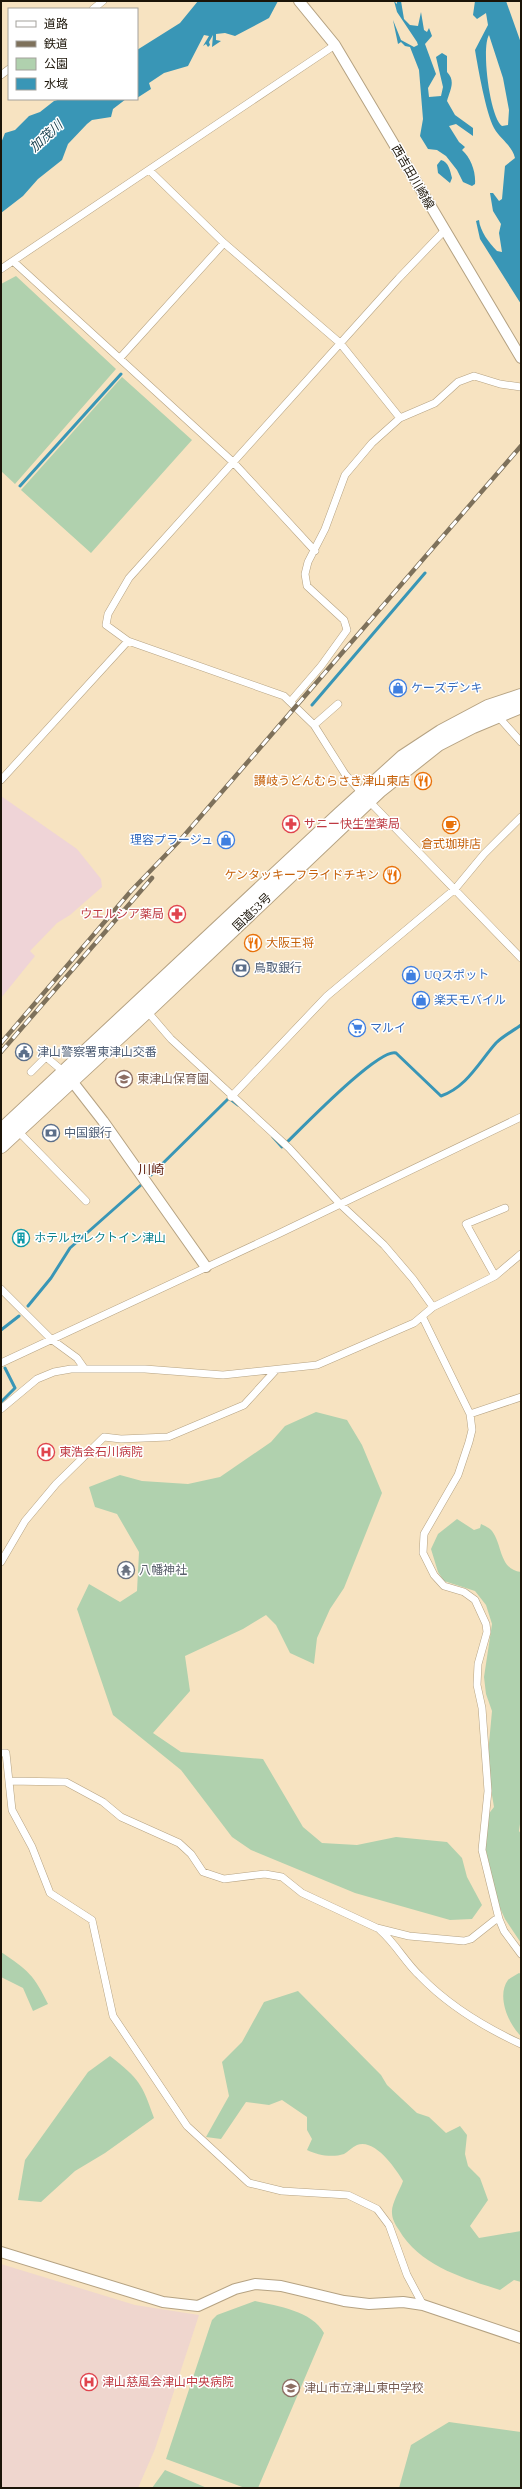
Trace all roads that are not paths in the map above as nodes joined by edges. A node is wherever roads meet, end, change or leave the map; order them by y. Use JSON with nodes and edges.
{"nodes":[{"id":1,"x":103,"y":1,"type":"edge"},
{"id":2,"x":299,"y":1,"type":"edge"},
{"id":3,"x":94,"y":8,"type":"edge"},
{"id":4,"x":335,"y":45,"type":"junction"},
{"id":5,"x":149,"y":170,"type":"junction"},
{"id":6,"x":444,"y":231,"type":"junction"},
{"id":7,"x":224,"y":243,"type":"junction"},
{"id":8,"x":14,"y":262,"type":"junction"},
{"id":9,"x":1,"y":269,"type":"edge"},
{"id":10,"x":340,"y":343,"type":"junction"},
{"id":11,"x":120,"y":358,"type":"junction"},
{"id":12,"x":521,"y":358,"type":"edge"},
{"id":13,"x":521,"y":387,"type":"edge"},
{"id":14,"x":400,"y":418,"type":"junction"},
{"id":15,"x":234,"y":463,"type":"junction"},
{"id":16,"x":315,"y":550,"type":"junction"},
{"id":17,"x":128,"y":641,"type":"junction"},
{"id":18,"x":521,"y":696,"type":"edge"},
{"id":19,"x":291,"y":701,"type":"junction"},
{"id":20,"x":338,"y":704,"type":"dead end"},
{"id":21,"x":521,"y":706,"type":"edge"},
{"id":22,"x":495,"y":710,"type":"junction"},
{"id":23,"x":314,"y":725,"type":"junction"},
{"id":24,"x":521,"y":742,"type":"edge"},
{"id":25,"x":1,"y":780,"type":"edge"},
{"id":26,"x":366,"y":797,"type":"junction"},
{"id":27,"x":521,"y":817,"type":"edge"},
{"id":28,"x":455,"y":889,"type":"junction"},
{"id":29,"x":521,"y":958,"type":"edge"},
{"id":30,"x":143,"y":1007,"type":"junction"},
{"id":31,"x":31,"y":1072,"type":"dead end"},
{"id":32,"x":68,"y":1076,"type":"junction"},
{"id":33,"x":231,"y":1097,"type":"junction"},
{"id":34,"x":521,"y":1117,"type":"edge"},
{"id":35,"x":9,"y":1128,"type":"edge"},
{"id":36,"x":1,"y":1146,"type":"edge"},
{"id":37,"x":86,"y":1201,"type":"dead end"},
{"id":38,"x":340,"y":1204,"type":"junction"},
{"id":39,"x":505,"y":1208,"type":"dead end"},
{"id":40,"x":521,"y":1254,"type":"edge"},
{"id":41,"x":206,"y":1267,"type":"junction"},
{"id":42,"x":495,"y":1276,"type":"junction"},
{"id":43,"x":1,"y":1289,"type":"edge"},
{"id":44,"x":433,"y":1307,"type":"junction"},
{"id":45,"x":423,"y":1318,"type":"junction"},
{"id":46,"x":51,"y":1339,"type":"junction"},
{"id":47,"x":1,"y":1363,"type":"edge"},
{"id":48,"x":84,"y":1368,"type":"junction"},
{"id":49,"x":275,"y":1371,"type":"junction"},
{"id":50,"x":521,"y":1397,"type":"edge"},
{"id":51,"x":1,"y":1409,"type":"edge"},
{"id":52,"x":470,"y":1414,"type":"junction"},
{"id":53,"x":1,"y":1562,"type":"edge"},
{"id":54,"x":1,"y":1754,"type":"edge"},
{"id":55,"x":9,"y":1781,"type":"junction"},
{"id":56,"x":499,"y":1919,"type":"junction"},
{"id":57,"x":377,"y":1928,"type":"junction"},
{"id":58,"x":521,"y":1954,"type":"edge"},
{"id":59,"x":521,"y":2044,"type":"edge"},
{"id":60,"x":1,"y":2252,"type":"edge"},
{"id":61,"x":423,"y":2305,"type":"junction"},
{"id":62,"x":521,"y":2338,"type":"edge"}],
"edges":[{"from":1,"to":3,"type":"street"},
{"from":2,"to":4,"type":"street","name":"西吉田川崎線"},
{"from":4,"to":5,"type":"street"},
{"from":4,"to":6,"type":"street","name":"西吉田川崎線"},
{"from":5,"to":7,"type":"street"},
{"from":5,"to":8,"type":"street"},
{"from":6,"to":10,"type":"street"},
{"from":6,"to":12,"type":"street","name":"西吉田川崎線"},
{"from":7,"to":10,"type":"street"},
{"from":7,"to":11,"type":"street"},
{"from":8,"to":9,"type":"street"},
{"from":8,"to":11,"type":"street"},
{"from":10,"to":14,"type":"street"},
{"from":10,"to":15,"type":"street"},
{"from":11,"to":15,"type":"street"},
{"from":13,"to":14,"type":"street"},
{"from":14,"to":16,"type":"street"},
{"from":15,"to":16,"type":"street"},
{"from":15,"to":17,"type":"street"},
{"from":16,"to":19,"type":"street"},
{"from":17,"to":19,"type":"street"},
{"from":17,"to":25,"type":"street"},
{"from":18,"to":22,"type":"highway","name":"国道53号"},
{"from":19,"to":23,"type":"street"},
{"from":20,"to":23,"type":"street"},
{"from":21,"to":22,"type":"highway","name":"国道53号"},
{"from":22,"to":24,"type":"street"},
{"from":22,"to":26,"type":"highway","name":"国道53号"},
{"from":23,"to":26,"type":"street"},
{"from":26,"to":28,"type":"street"},
{"from":26,"to":30,"type":"highway","name":"国道53号"},
{"from":27,"to":28,"type":"street"},
{"from":28,"to":29,"type":"street"},
{"from":28,"to":33,"type":"street"},
{"from":30,"to":32,"type":"highway","name":"国道53号"},
{"from":30,"to":33,"type":"street"},
{"from":31,"to":32,"type":"street"},
{"from":32,"to":35,"type":"highway","name":"国道53号"},
{"from":32,"to":41,"type":"street"},
{"from":33,"to":38,"type":"street"},
{"from":34,"to":38,"type":"street"},
{"from":35,"to":36,"type":"highway","name":"国道53号"},
{"from":35,"to":37,"type":"street"},
{"from":38,"to":41,"type":"street"},
{"from":38,"to":44,"type":"street"},
{"from":39,"to":42,"type":"street"},
{"from":40,"to":42,"type":"street"},
{"from":41,"to":46,"type":"street"},
{"from":42,"to":44,"type":"street"},
{"from":43,"to":46,"type":"street"},
{"from":44,"to":45,"type":"street"},
{"from":45,"to":49,"type":"street"},
{"from":45,"to":52,"type":"street"},
{"from":46,"to":47,"type":"street"},
{"from":46,"to":48,"type":"street"},
{"from":48,"to":49,"type":"street"},
{"from":48,"to":51,"type":"street"},
{"from":49,"to":53,"type":"street"},
{"from":50,"to":52,"type":"street"},
{"from":52,"to":56,"type":"street"},
{"from":54,"to":55,"type":"street"},
{"from":55,"to":57,"type":"street"},
{"from":55,"to":61,"type":"street"},
{"from":56,"to":57,"type":"street"},
{"from":56,"to":58,"type":"street"},
{"from":57,"to":59,"type":"street"},
{"from":60,"to":61,"type":"street"},
{"from":61,"to":62,"type":"street"}]}
